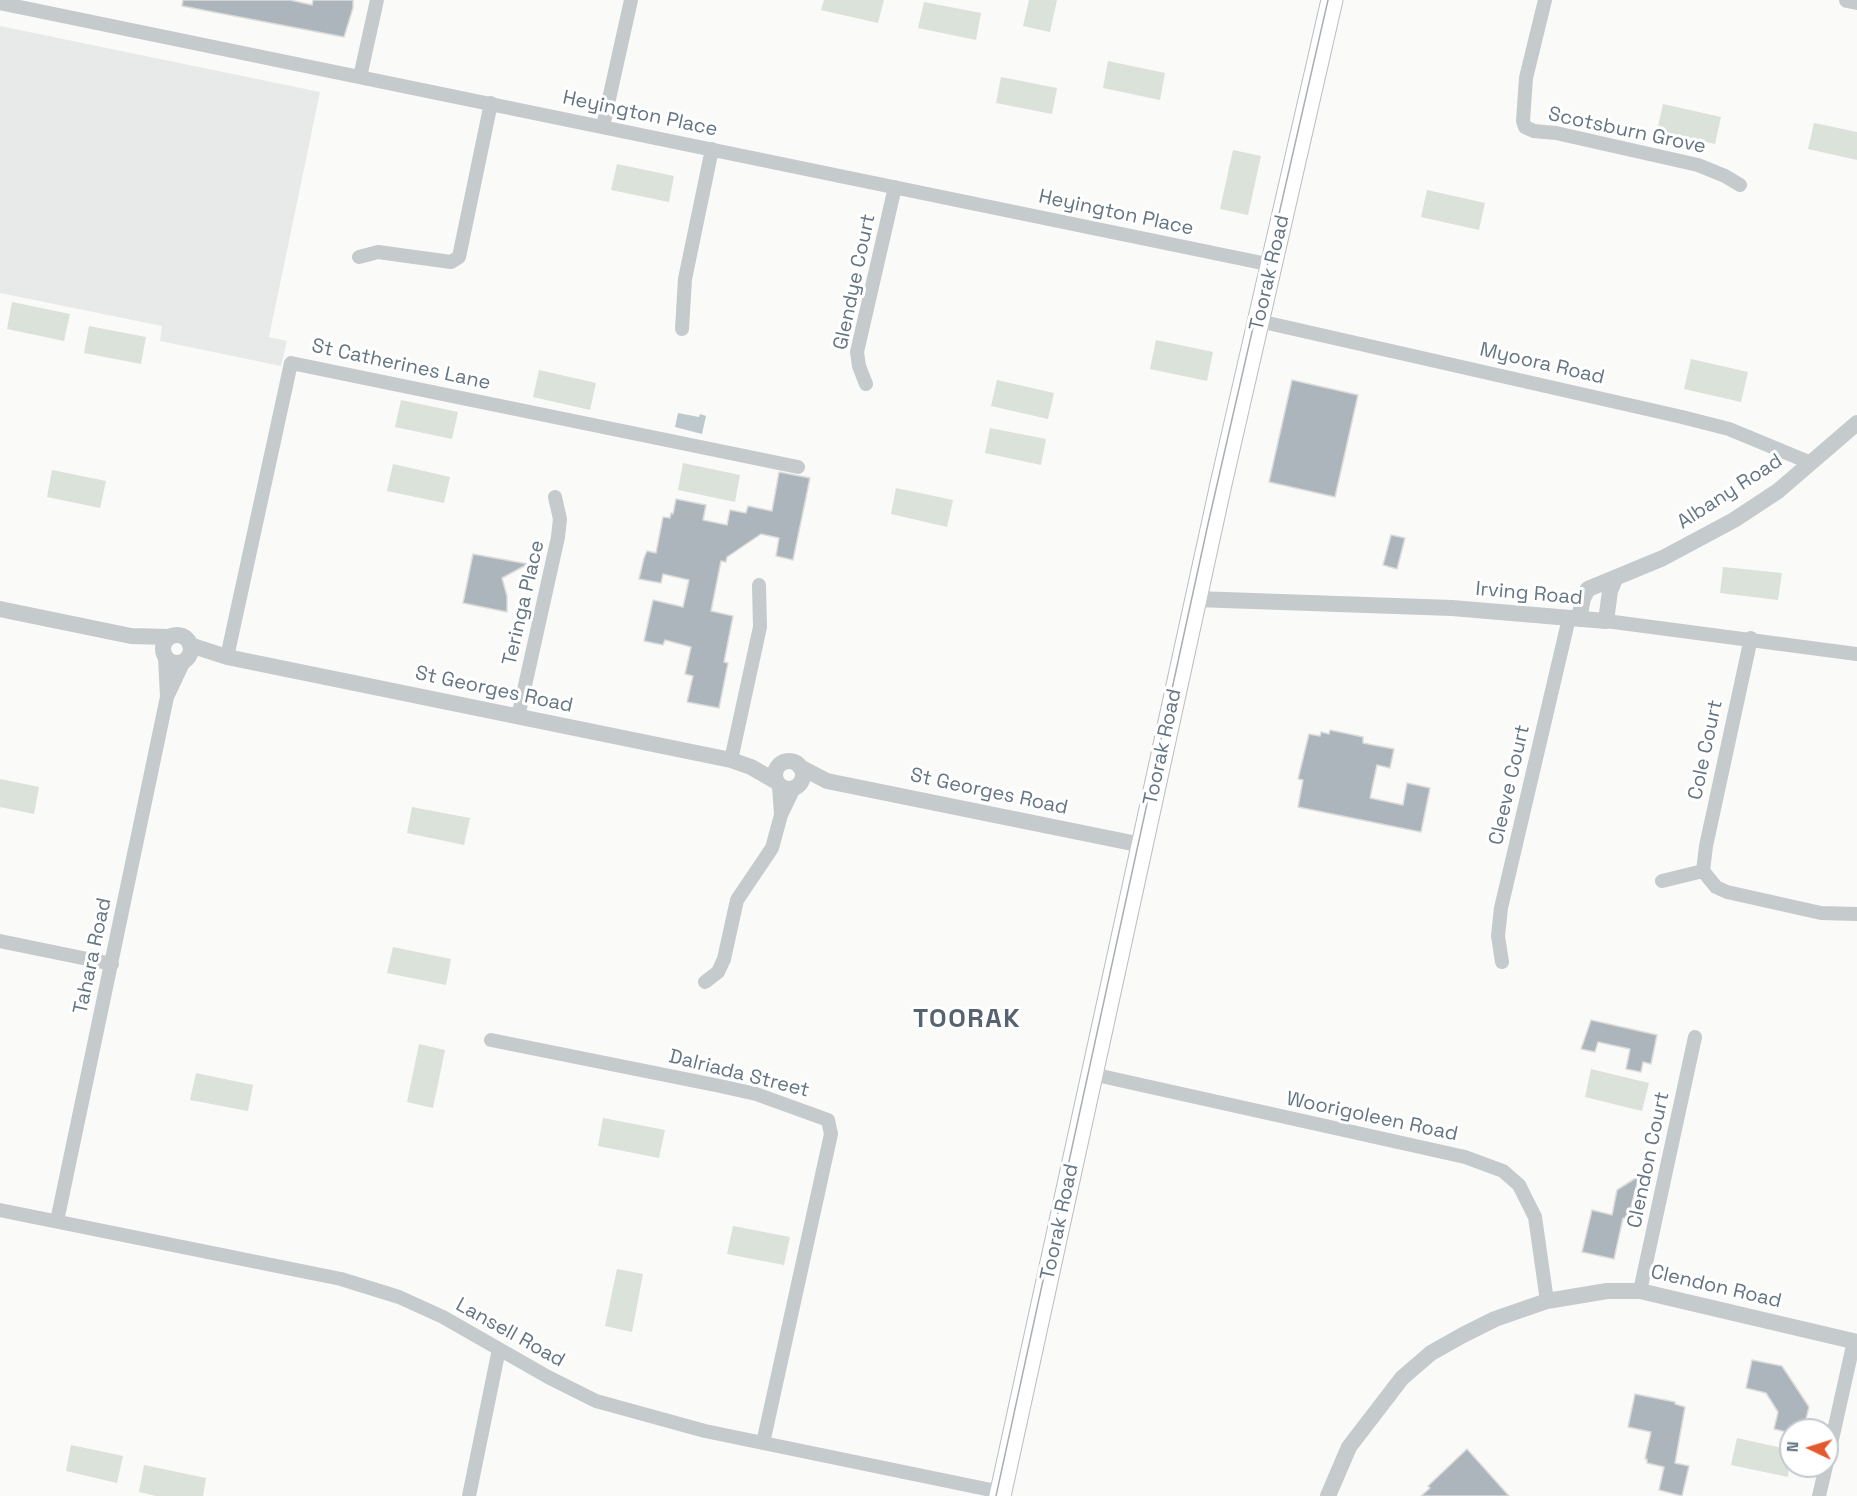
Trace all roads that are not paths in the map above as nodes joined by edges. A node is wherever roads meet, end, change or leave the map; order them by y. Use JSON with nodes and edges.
{"nodes":[{"id":1,"x":377,"y":0,"type":"edge"},
{"id":2,"x":631,"y":0,"type":"edge"},
{"id":3,"x":1332,"y":0,"type":"edge"},
{"id":4,"x":1545,"y":0,"type":"edge"},
{"id":5,"x":1847,"y":0,"type":"edge"},
{"id":6,"x":1857,"y":2,"type":"edge"},
{"id":7,"x":0,"y":3,"type":"edge"},
{"id":8,"x":54,"y":7,"type":"edge"},
{"id":9,"x":360,"y":77,"type":"junction"},
{"id":10,"x":491,"y":104,"type":"junction"},
{"id":11,"x":603,"y":126,"type":"junction"},
{"id":12,"x":712,"y":149,"type":"junction"},
{"id":13,"x":1740,"y":185,"type":"dead end"},
{"id":14,"x":895,"y":187,"type":"junction"},
{"id":15,"x":359,"y":256,"type":"dead end"},
{"id":16,"x":455,"y":260,"type":"junction"},
{"id":17,"x":1272,"y":265,"type":"junction"},
{"id":18,"x":461,"y":274,"type":"dead end"},
{"id":19,"x":1259,"y":321,"type":"junction"},
{"id":20,"x":682,"y":329,"type":"dead end"},
{"id":21,"x":866,"y":384,"type":"dead end"},
{"id":22,"x":1857,"y":423,"type":"edge"},
{"id":23,"x":1811,"y":464,"type":"junction"},
{"id":24,"x":798,"y":467,"type":"dead end"},
{"id":25,"x":555,"y":497,"type":"dead end"},
{"id":26,"x":1615,"y":579,"type":"junction"},
{"id":27,"x":759,"y":585,"type":"dead end"},
{"id":28,"x":1196,"y":599,"type":"junction"},
{"id":29,"x":0,"y":609,"type":"edge"},
{"id":30,"x":1574,"y":618,"type":"junction"},
{"id":31,"x":1606,"y":621,"type":"junction"},
{"id":32,"x":131,"y":636,"type":"junction"},
{"id":33,"x":169,"y":637,"type":"junction"},
{"id":34,"x":1751,"y":638,"type":"junction"},
{"id":35,"x":1857,"y":654,"type":"edge"},
{"id":36,"x":186,"y":655,"type":"junction"},
{"id":37,"x":165,"y":657,"type":"junction"},
{"id":38,"x":227,"y":657,"type":"junction"},
{"id":39,"x":166,"y":697,"type":"junction"},
{"id":40,"x":518,"y":717,"type":"junction"},
{"id":41,"x":731,"y":760,"type":"junction"},
{"id":42,"x":781,"y":764,"type":"junction"},
{"id":43,"x":751,"y":767,"type":"junction"},
{"id":44,"x":800,"y":767,"type":"junction"},
{"id":45,"x":827,"y":781,"type":"junction"},
{"id":46,"x":787,"y":785,"type":"junction"},
{"id":47,"x":1142,"y":845,"type":"junction"},
{"id":48,"x":1703,"y":871,"type":"junction"},
{"id":49,"x":1662,"y":881,"type":"dead end"},
{"id":50,"x":1857,"y":915,"type":"edge"},
{"id":51,"x":0,"y":941,"type":"edge"},
{"id":52,"x":1502,"y":962,"type":"dead end"},
{"id":53,"x":112,"y":964,"type":"junction"},
{"id":54,"x":705,"y":982,"type":"dead end"},
{"id":55,"x":1695,"y":1037,"type":"dead end"},
{"id":56,"x":491,"y":1040,"type":"dead end"},
{"id":57,"x":1092,"y":1074,"type":"junction"},
{"id":58,"x":0,"y":1210,"type":"edge"},
{"id":59,"x":57,"y":1221,"type":"junction"},
{"id":60,"x":1640,"y":1291,"type":"junction"},
{"id":61,"x":1547,"y":1301,"type":"junction"},
{"id":62,"x":1856,"y":1341,"type":"edge"},
{"id":63,"x":499,"y":1349,"type":"junction"},
{"id":64,"x":1837,"y":1418,"type":"edge"},
{"id":65,"x":763,"y":1443,"type":"junction"},
{"id":66,"x":1823,"y":1478,"type":"edge"},
{"id":67,"x":1000,"y":1494,"type":"edge"},
{"id":68,"x":469,"y":1496,"type":"edge"},
{"id":69,"x":1328,"y":1496,"type":"edge"},
{"id":70,"x":1819,"y":1496,"type":"edge"}],
"edges":[{"from":1,"to":9,"type":"street"},
{"from":2,"to":11,"type":"street"},
{"from":3,"to":17,"type":"main road","name":"Toorak Road"},
{"from":4,"to":13,"type":"street","name":"Scotsburn Grove"},
{"from":5,"to":6,"type":"street"},
{"from":7,"to":8,"type":"street","name":"Heyington Place"},
{"from":8,"to":9,"type":"street","name":"Heyington Place"},
{"from":9,"to":10,"type":"street","name":"Heyington Place"},
{"from":10,"to":11,"type":"street","name":"Heyington Place"},
{"from":10,"to":16,"type":"street"},
{"from":11,"to":12,"type":"street","name":"Heyington Place"},
{"from":12,"to":14,"type":"street","name":"Heyington Place"},
{"from":12,"to":20,"type":"street"},
{"from":14,"to":17,"type":"street","name":"Heyington Place"},
{"from":14,"to":21,"type":"street","name":"Glendye Court"},
{"from":15,"to":16,"type":"street"},
{"from":16,"to":18,"type":"street"},
{"from":17,"to":19,"type":"main road","name":"Toorak Road"},
{"from":19,"to":23,"type":"street","name":"Myoora Road"},
{"from":19,"to":28,"type":"main road","name":"Toorak Road"},
{"from":22,"to":23,"type":"street","name":"Albany Road"},
{"from":23,"to":26,"type":"street","name":"Albany Road"},
{"from":24,"to":38,"type":"street","name":"St Catherines Lane"},
{"from":25,"to":40,"type":"street","name":"Teringa Place"},
{"from":26,"to":30,"type":"street","name":"Albany Road"},
{"from":26,"to":31,"type":"street"},
{"from":27,"to":41,"type":"street"},
{"from":28,"to":30,"type":"street","name":"Irving Road"},
{"from":28,"to":47,"type":"main road","name":"Toorak Road"},
{"from":29,"to":32,"type":"street"},
{"from":30,"to":31,"type":"street","name":"Irving Road"},
{"from":30,"to":52,"type":"street","name":"Cleeve Court"},
{"from":31,"to":34,"type":"street","name":"Irving Road"},
{"from":32,"to":33,"type":"street"},
{"from":32,"to":37,"type":"street"},
{"from":33,"to":36,"type":"street"},
{"from":33,"to":37,"type":"street"},
{"from":34,"to":35,"type":"street","name":"Irving Road"},
{"from":34,"to":48,"type":"street","name":"Cole Court"},
{"from":36,"to":37,"type":"street"},
{"from":36,"to":38,"type":"street","name":"St Georges Road"},
{"from":36,"to":39,"type":"street","name":"Tahara Road"},
{"from":37,"to":39,"type":"street","name":"Tahara Road"},
{"from":38,"to":40,"type":"street","name":"St Georges Road"},
{"from":39,"to":53,"type":"street","name":"Tahara Road"},
{"from":40,"to":41,"type":"street","name":"St Georges Road"},
{"from":41,"to":43,"type":"street","name":"St Georges Road"},
{"from":42,"to":43,"type":"street","name":"St Georges Road"},
{"from":42,"to":44,"type":"street"},
{"from":42,"to":46,"type":"street"},
{"from":43,"to":46,"type":"street","name":"St Georges Road"},
{"from":44,"to":45,"type":"street","name":"St Georges Road"},
{"from":44,"to":46,"type":"street"},
{"from":45,"to":46,"type":"street","name":"St Georges Road"},
{"from":45,"to":47,"type":"street","name":"St Georges Road"},
{"from":46,"to":54,"type":"street"},
{"from":47,"to":57,"type":"main road","name":"Toorak Road"},
{"from":48,"to":49,"type":"street"},
{"from":48,"to":50,"type":"street"},
{"from":51,"to":53,"type":"street"},
{"from":53,"to":59,"type":"street","name":"Tahara Road"},
{"from":55,"to":60,"type":"street","name":"Clendon Court"},
{"from":56,"to":65,"type":"street","name":"Dalriada Street"},
{"from":57,"to":61,"type":"street","name":"Woorigoleen Road"},
{"from":57,"to":67,"type":"main road","name":"Toorak Road"},
{"from":58,"to":59,"type":"street","name":"Lansell Road"},
{"from":59,"to":63,"type":"street","name":"Lansell Road"},
{"from":60,"to":61,"type":"street","name":"Clendon Road"},
{"from":60,"to":62,"type":"street","name":"Clendon Road"},
{"from":61,"to":69,"type":"street","name":"Clendon Road"},
{"from":62,"to":64,"type":"street"},
{"from":63,"to":65,"type":"street","name":"Lansell Road"},
{"from":63,"to":68,"type":"street"},
{"from":65,"to":67,"type":"street","name":"Lansell Road"},
{"from":66,"to":70,"type":"street"}]}
